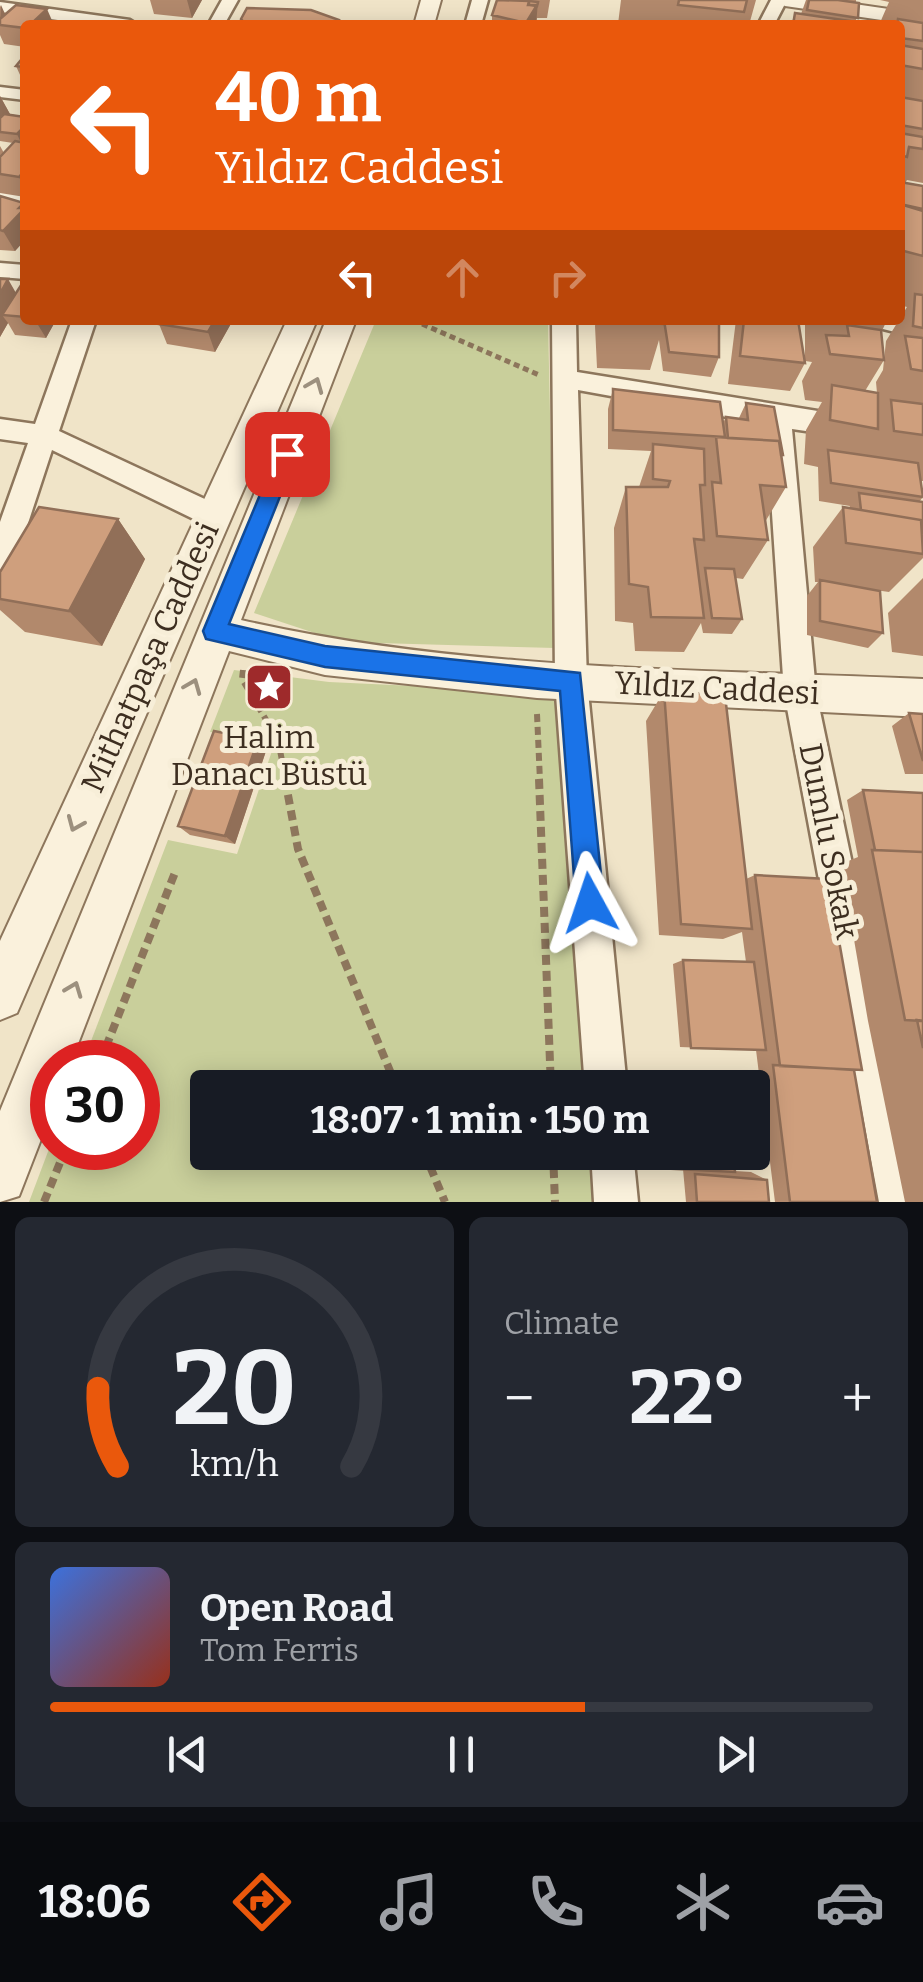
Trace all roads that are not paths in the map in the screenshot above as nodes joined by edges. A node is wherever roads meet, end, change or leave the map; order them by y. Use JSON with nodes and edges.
{"nodes":[{"id":1,"x":782,"y":0,"type":"edge"},
{"id":2,"x":829,"y":3,"type":"edge"},
{"id":3,"x":0,"y":8,"type":"edge"},
{"id":4,"x":872,"y":19,"type":"edge"},
{"id":5,"x":92,"y":20,"type":"edge"},
{"id":6,"x":923,"y":20,"type":"edge"},
{"id":7,"x":82,"y":325,"type":"edge"},
{"id":8,"x":300,"y":325,"type":"edge"},
{"id":9,"x":340,"y":325,"type":"edge"},
{"id":10,"x":563,"y":325,"type":"edge"},
{"id":11,"x":557,"y":379,"type":"junction"},
{"id":12,"x":778,"y":417,"type":"junction"},
{"id":13,"x":0,"y":430,"type":"edge"},
{"id":14,"x":44,"y":435,"type":"junction"},
{"id":15,"x":923,"y":438,"type":"edge"},
{"id":16,"x":214,"y":516,"type":"junction"},
{"id":17,"x":0,"y":563,"type":"edge"},
{"id":18,"x":222,"y":644,"type":"junction"},
{"id":19,"x":554,"y":680,"type":"junction"},
{"id":20,"x":800,"y":692,"type":"junction"},
{"id":21,"x":923,"y":698,"type":"edge"},
{"id":22,"x":0,"y":996,"type":"edge"},
{"id":23,"x":604,"y":1070,"type":"edge"},
{"id":24,"x":613,"y":1170,"type":"edge"},
{"id":25,"x":0,"y":1178,"type":"edge"},
{"id":26,"x":616,"y":1202,"type":"edge"},
{"id":27,"x":901,"y":1202,"type":"edge"}],
"edges":[{"from":1,"to":2,"type":"street"},
{"from":2,"to":4,"type":"street"},
{"from":3,"to":5,"type":"street"},
{"from":4,"to":6,"type":"street"},
{"from":7,"to":14,"type":"street"},
{"from":8,"to":16,"type":"street","name":"Mithatpaşa Caddesi"},
{"from":18,"to":9,"type":"street","name":"Mithatpaşa Caddesi","one_way":true},
{"from":10,"to":11,"type":"street"},
{"from":11,"to":12,"type":"street"},
{"from":11,"to":19,"type":"street"},
{"from":12,"to":15,"type":"street"},
{"from":12,"to":20,"type":"street","name":"Dumlu Sokak"},
{"from":13,"to":14,"type":"street"},
{"from":14,"to":16,"type":"street"},
{"from":14,"to":17,"type":"street"},
{"from":16,"to":22,"type":"street","name":"Mithatpaşa Caddesi","one_way":true},
{"from":18,"to":19,"type":"street","name":"Yıldız Caddesi"},
{"from":25,"to":18,"type":"street","name":"Mithatpaşa Caddesi","one_way":true},
{"from":19,"to":20,"type":"street","name":"Yıldız Caddesi"},
{"from":19,"to":23,"type":"street"},
{"from":20,"to":21,"type":"street","name":"Yıldız Caddesi"},
{"from":20,"to":27,"type":"street","name":"Dumlu Sokak"},
{"from":24,"to":26,"type":"street"}]}
